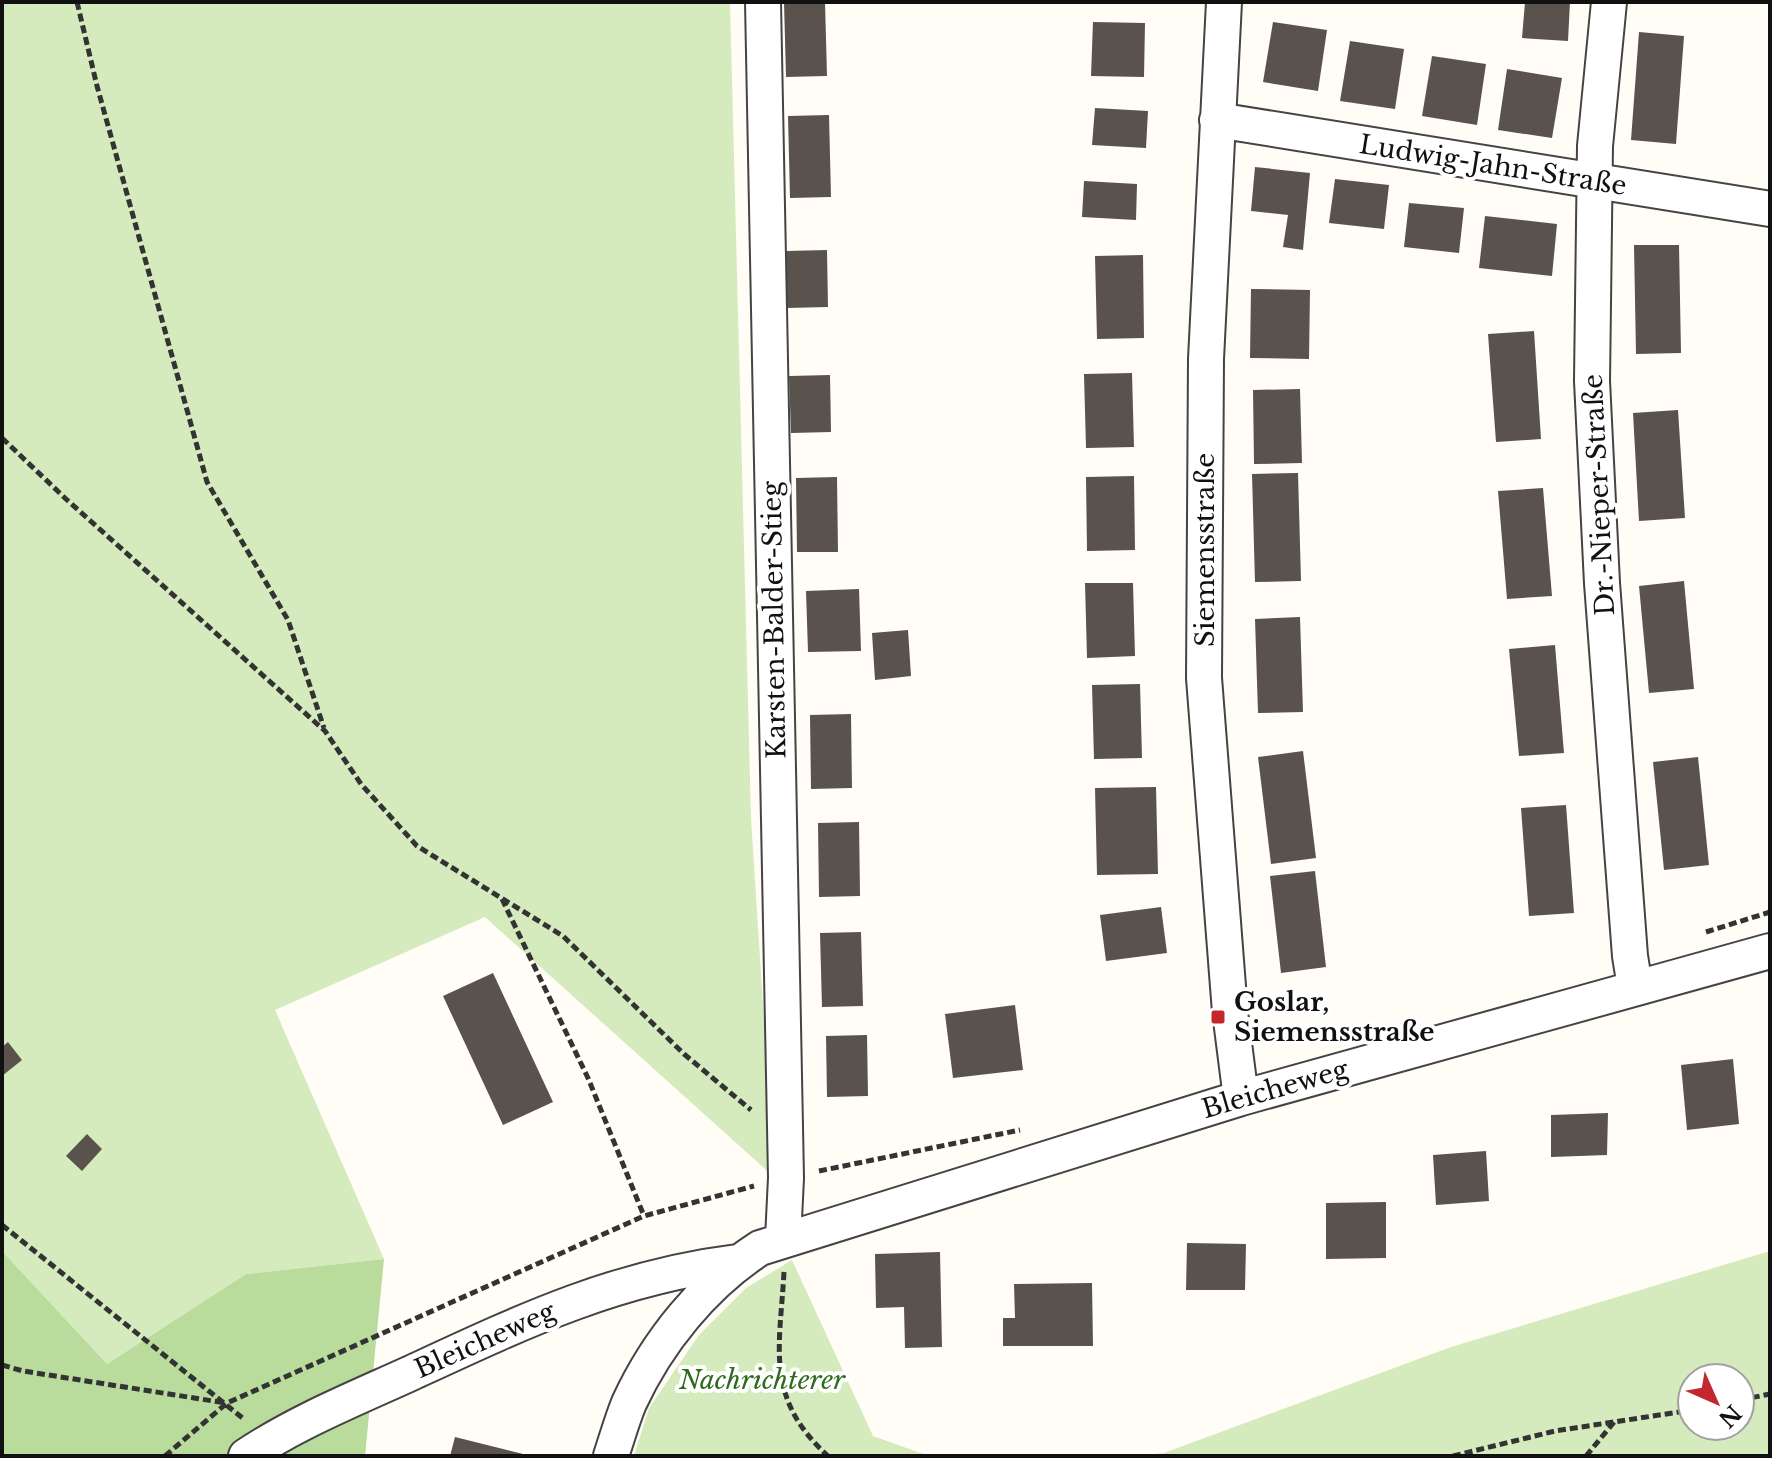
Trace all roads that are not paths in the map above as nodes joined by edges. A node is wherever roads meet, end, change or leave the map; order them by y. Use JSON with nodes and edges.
{"nodes":[{"id":1,"x":763,"y":2,"type":"edge"},
{"id":2,"x":1224,"y":2,"type":"edge"},
{"id":3,"x":1609,"y":2,"type":"edge"},
{"id":4,"x":1217,"y":120,"type":"junction"},
{"id":5,"x":1594,"y":182,"type":"junction"},
{"id":6,"x":1770,"y":209,"type":"edge"},
{"id":7,"x":1770,"y":951,"type":"edge"},
{"id":8,"x":1635,"y":987,"type":"junction"},
{"id":9,"x":1241,"y":1098,"type":"junction"},
{"id":10,"x":783,"y":1239,"type":"junction"},
{"id":11,"x":737,"y":1262,"type":"junction"},
{"id":12,"x":246,"y":1456,"type":"edge"},
{"id":13,"x":611,"y":1456,"type":"edge"}],
"edges":[{"from":1,"to":10,"type":"street","name":"Karsten-Balder-Stieg"},
{"from":2,"to":4,"type":"street","name":"Siemensstraße"},
{"from":3,"to":5,"type":"street","name":"Dr.-Nieper-Straße"},
{"from":4,"to":5,"type":"street","name":"Ludwig-Jahn-Straße"},
{"from":4,"to":9,"type":"street","name":"Siemensstraße"},
{"from":5,"to":6,"type":"street","name":"Ludwig-Jahn-Straße"},
{"from":5,"to":8,"type":"street","name":"Dr.-Nieper-Straße"},
{"from":7,"to":8,"type":"street","name":"Bleicheweg"},
{"from":8,"to":9,"type":"street","name":"Bleicheweg"},
{"from":9,"to":10,"type":"street","name":"Bleicheweg"},
{"from":10,"to":11,"type":"street","name":"Bleicheweg"},
{"from":11,"to":12,"type":"street","name":"Bleicheweg"},
{"from":11,"to":13,"type":"street"}]}
